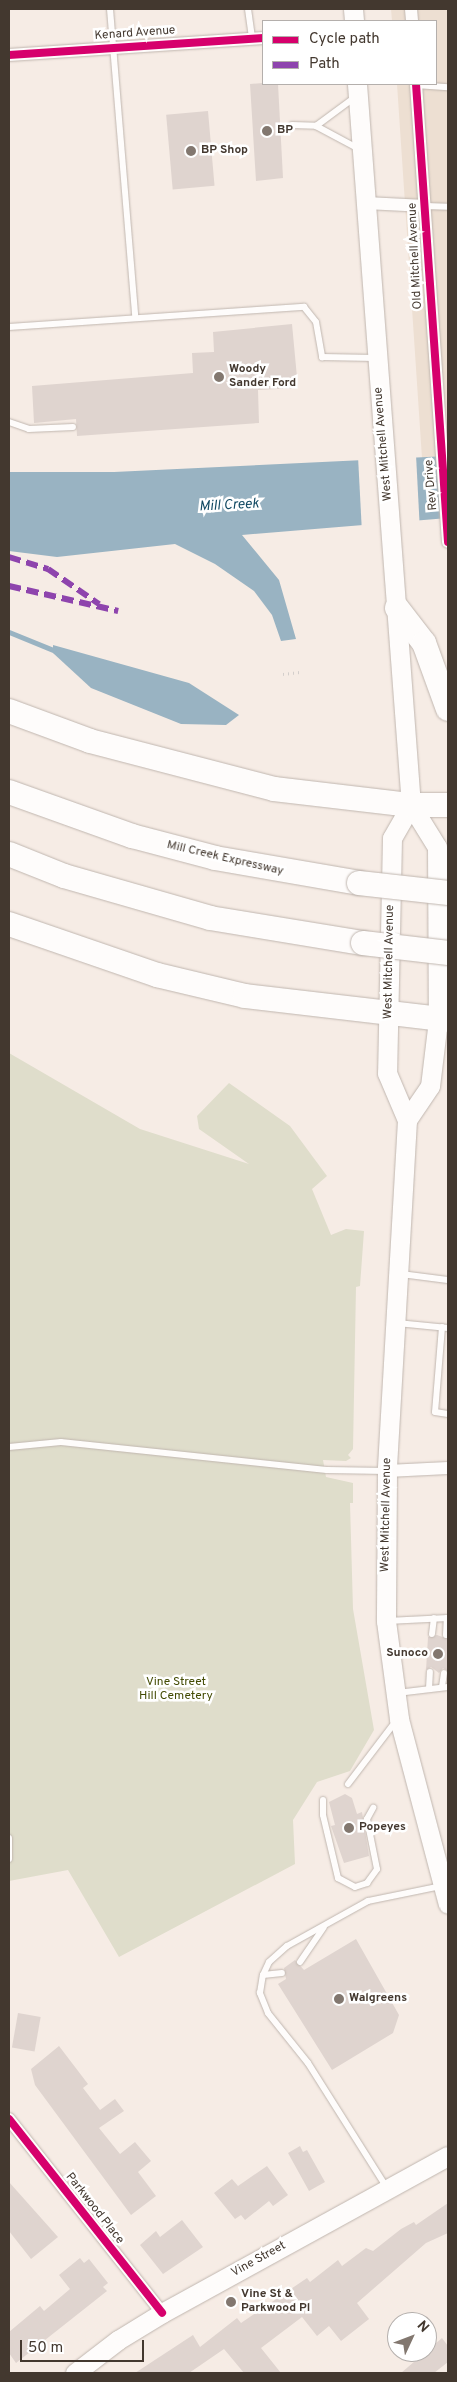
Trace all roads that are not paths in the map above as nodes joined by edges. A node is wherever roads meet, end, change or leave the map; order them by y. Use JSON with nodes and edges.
{"nodes":[{"id":1,"x":110,"y":9,"type":"edge"},
{"id":2,"x":248,"y":9,"type":"edge"},
{"id":3,"x":258,"y":38,"type":"edge"},
{"id":4,"x":113,"y":47,"type":"junction"},
{"id":5,"x":9,"y":54,"type":"edge"},
{"id":6,"x":416,"y":85,"type":"edge"},
{"id":7,"x":448,"y":87,"type":"edge"},
{"id":8,"x":358,"y":89,"type":"edge"},
{"id":9,"x":292,"y":126,"type":"dead end"},
{"id":10,"x":316,"y":126,"type":"junction"},
{"id":11,"x":362,"y":151,"type":"junction"},
{"id":12,"x":366,"y":203,"type":"junction"},
{"id":13,"x":425,"y":206,"type":"junction"},
{"id":14,"x":448,"y":207,"type":"edge"},
{"id":15,"x":135,"y":316,"type":"junction"},
{"id":16,"x":9,"y":327,"type":"edge"},
{"id":17,"x":378,"y":358,"type":"junction"},
{"id":18,"x":9,"y":422,"type":"edge"},
{"id":19,"x":437,"y":427,"type":"joint"},
{"id":20,"x":73,"y":428,"type":"dead end"},
{"id":21,"x":448,"y":542,"type":"edge"},
{"id":22,"x":397,"y":608,"type":"junction"},
{"id":23,"x":448,"y":709,"type":"edge"},
{"id":24,"x":9,"y":711,"type":"edge"},
{"id":25,"x":9,"y":792,"type":"edge"},
{"id":26,"x":411,"y":805,"type":"junction"},
{"id":27,"x":448,"y":805,"type":"edge"},
{"id":28,"x":9,"y":854,"type":"edge"},
{"id":29,"x":448,"y":893,"type":"edge"},
{"id":30,"x":9,"y":924,"type":"edge"},
{"id":31,"x":448,"y":953,"type":"edge"},
{"id":32,"x":389,"y":1014,"type":"junction"},
{"id":33,"x":443,"y":1020,"type":"edge"},
{"id":34,"x":408,"y":1120,"type":"junction"},
{"id":35,"x":397,"y":1274,"type":"junction"},
{"id":36,"x":448,"y":1280,"type":"edge"},
{"id":37,"x":395,"y":1323,"type":"junction"},
{"id":38,"x":445,"y":1328,"type":"edge"},
{"id":39,"x":448,"y":1414,"type":"edge"},
{"id":40,"x":9,"y":1447,"type":"edge"},
{"id":41,"x":448,"y":1468,"type":"edge"},
{"id":42,"x":387,"y":1471,"type":"junction"},
{"id":43,"x":434,"y":1618,"type":"junction"},
{"id":44,"x":448,"y":1618,"type":"edge"},
{"id":45,"x":386,"y":1621,"type":"junction"},
{"id":46,"x":432,"y":1634,"type":"dead end"},
{"id":47,"x":446,"y":1636,"type":"dead end"},
{"id":48,"x":430,"y":1672,"type":"dead end"},
{"id":49,"x":444,"y":1673,"type":"dead end"},
{"id":50,"x":445,"y":1687,"type":"edge"},
{"id":51,"x":429,"y":1688,"type":"junction"},
{"id":52,"x":393,"y":1694,"type":"junction"},
{"id":53,"x":399,"y":1718,"type":"junction"},
{"id":54,"x":348,"y":1784,"type":"dead end"},
{"id":55,"x":323,"y":1800,"type":"dead end"},
{"id":56,"x":373,"y":1808,"type":"dead end"},
{"id":57,"x":9,"y":1838,"type":"edge"},
{"id":58,"x":9,"y":1859,"type":"edge"},
{"id":59,"x":443,"y":1886,"type":"junction"},
{"id":60,"x":448,"y":1904,"type":"edge"},
{"id":61,"x":326,"y":1924,"type":"junction"},
{"id":62,"x":300,"y":1962,"type":"dead end"},
{"id":63,"x":282,"y":1973,"type":"dead end"},
{"id":64,"x":263,"y":1975,"type":"junction"},
{"id":65,"x":9,"y":2119,"type":"edge"},
{"id":66,"x":448,"y":2156,"type":"edge"},
{"id":67,"x":387,"y":2189,"type":"junction"},
{"id":68,"x":162,"y":2313,"type":"junction"},
{"id":69,"x":75,"y":2373,"type":"edge"}],
"edges":[{"from":1,"to":4,"type":"lane"},
{"from":2,"to":3,"type":"lane"},
{"from":3,"to":4,"type":"street","name":"Kenard Avenue"},
{"from":4,"to":5,"type":"street","name":"Kenard Avenue"},
{"from":4,"to":15,"type":"lane"},
{"from":6,"to":7,"type":"lane"},
{"from":6,"to":13,"type":"street","name":"Old Mitchell Avenue"},
{"from":8,"to":10,"type":"lane"},
{"from":8,"to":11,"type":"main road","name":"West Mitchell Avenue"},
{"from":9,"to":10,"type":"lane"},
{"from":10,"to":11,"type":"lane"},
{"from":11,"to":12,"type":"main road","name":"West Mitchell Avenue"},
{"from":12,"to":13,"type":"street"},
{"from":12,"to":17,"type":"main road","name":"West Mitchell Avenue"},
{"from":13,"to":14,"type":"lane"},
{"from":13,"to":19,"type":"street","name":"Old Mitchell Avenue"},
{"from":15,"to":16,"type":"lane"},
{"from":15,"to":17,"type":"lane"},
{"from":17,"to":22,"type":"main road","name":"West Mitchell Avenue"},
{"from":18,"to":20,"type":"lane"},
{"from":19,"to":21,"type":"street","name":"Rev Drive"},
{"from":22,"to":23,"type":"highway"},
{"from":22,"to":26,"type":"main road","name":"West Mitchell Avenue"},
{"from":24,"to":26,"type":"highway"},
{"from":25,"to":29,"type":"highway","name":"Mill Creek Expressway","bridge":true},
{"from":26,"to":27,"type":"highway"},
{"from":26,"to":32,"type":"main road","name":"West Mitchell Avenue"},
{"from":26,"to":33,"type":"main road","name":"West Mitchell Avenue"},
{"from":28,"to":31,"type":"highway","bridge":true},
{"from":30,"to":32,"type":"highway"},
{"from":32,"to":33,"type":"highway"},
{"from":32,"to":34,"type":"main road","name":"West Mitchell Avenue"},
{"from":33,"to":34,"type":"main road","name":"West Mitchell Avenue"},
{"from":34,"to":35,"type":"main road","name":"West Mitchell Avenue"},
{"from":35,"to":36,"type":"lane"},
{"from":35,"to":37,"type":"main road","name":"West Mitchell Avenue"},
{"from":37,"to":38,"type":"lane"},
{"from":37,"to":42,"type":"main road","name":"West Mitchell Avenue"},
{"from":38,"to":39,"type":"lane"},
{"from":40,"to":42,"type":"lane"},
{"from":41,"to":42,"type":"street"},
{"from":42,"to":45,"type":"main road","name":"West Mitchell Avenue"},
{"from":43,"to":44,"type":"lane"},
{"from":43,"to":45,"type":"lane"},
{"from":43,"to":46,"type":"lane"},
{"from":44,"to":47,"type":"lane"},
{"from":45,"to":52,"type":"main road","name":"West Mitchell Avenue"},
{"from":48,"to":51,"type":"lane"},
{"from":49,"to":50,"type":"lane"},
{"from":50,"to":51,"type":"lane"},
{"from":51,"to":52,"type":"lane"},
{"from":52,"to":53,"type":"main road","name":"West Mitchell Avenue"},
{"from":53,"to":54,"type":"lane"},
{"from":53,"to":59,"type":"main road","name":"West Mitchell Avenue"},
{"from":55,"to":56,"type":"lane"},
{"from":57,"to":58,"type":"lane"},
{"from":59,"to":60,"type":"main road","name":"West Mitchell Avenue"},
{"from":59,"to":61,"type":"lane"},
{"from":61,"to":62,"type":"lane"},
{"from":61,"to":64,"type":"lane"},
{"from":63,"to":64,"type":"lane"},
{"from":64,"to":67,"type":"lane"},
{"from":65,"to":68,"type":"street","name":"Parkwood Place"},
{"from":66,"to":67,"type":"main road","name":"Vine Street"},
{"from":67,"to":68,"type":"main road","name":"Vine Street"},
{"from":68,"to":69,"type":"main road","name":"Vine Street"}]}
